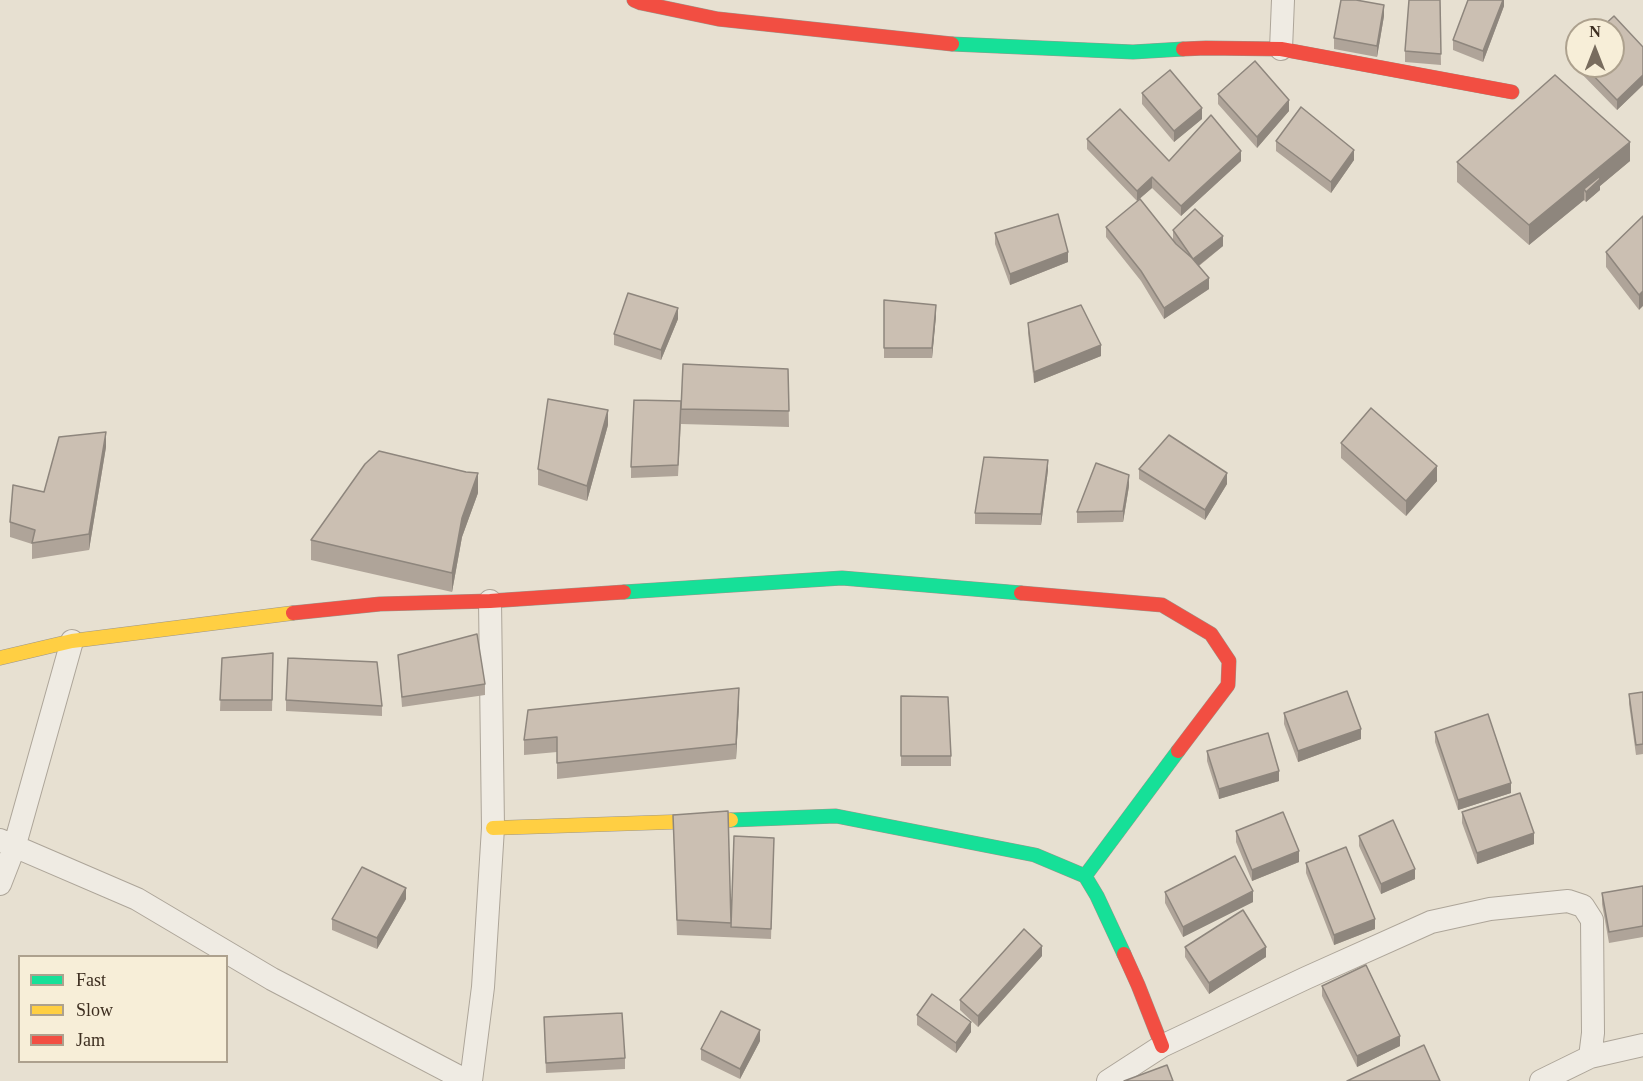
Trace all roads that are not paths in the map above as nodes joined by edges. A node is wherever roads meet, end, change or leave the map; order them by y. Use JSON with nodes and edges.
{"nodes":[{"id":1,"x":1283,"y":0,"type":"edge"},
{"id":2,"x":639,"y":1,"type":"edge"},
{"id":3,"x":1281,"y":49,"type":"junction"},
{"id":4,"x":1512,"y":92,"type":"dead end"},
{"id":5,"x":490,"y":601,"type":"junction"},
{"id":6,"x":72,"y":641,"type":"junction"},
{"id":7,"x":0,"y":658,"type":"edge"},
{"id":8,"x":493,"y":828,"type":"junction"},
{"id":9,"x":7,"y":844,"type":"edge"},
{"id":10,"x":1085,"y":876,"type":"junction"},
{"id":11,"x":0,"y":884,"type":"edge"},
{"id":12,"x":1643,"y":1045,"type":"edge"},
{"id":13,"x":1162,"y":1047,"type":"junction"},
{"id":14,"x":1590,"y":1057,"type":"junction"},
{"id":15,"x":469,"y":1081,"type":"edge"},
{"id":16,"x":1108,"y":1081,"type":"edge"},
{"id":17,"x":1541,"y":1081,"type":"edge"}],
"edges":[{"from":1,"to":3,"type":"street"},
{"from":2,"to":3,"type":"street"},
{"from":3,"to":4,"type":"street"},
{"from":5,"to":6,"type":"street"},
{"from":5,"to":8,"type":"street"},
{"from":5,"to":10,"type":"street"},
{"from":6,"to":7,"type":"street"},
{"from":6,"to":9,"type":"street"},
{"from":8,"to":10,"type":"street"},
{"from":8,"to":15,"type":"street"},
{"from":9,"to":11,"type":"street"},
{"from":9,"to":15,"type":"street"},
{"from":10,"to":13,"type":"street"},
{"from":12,"to":14,"type":"street"},
{"from":13,"to":14,"type":"street"},
{"from":13,"to":16,"type":"street"},
{"from":14,"to":17,"type":"street"}]}
